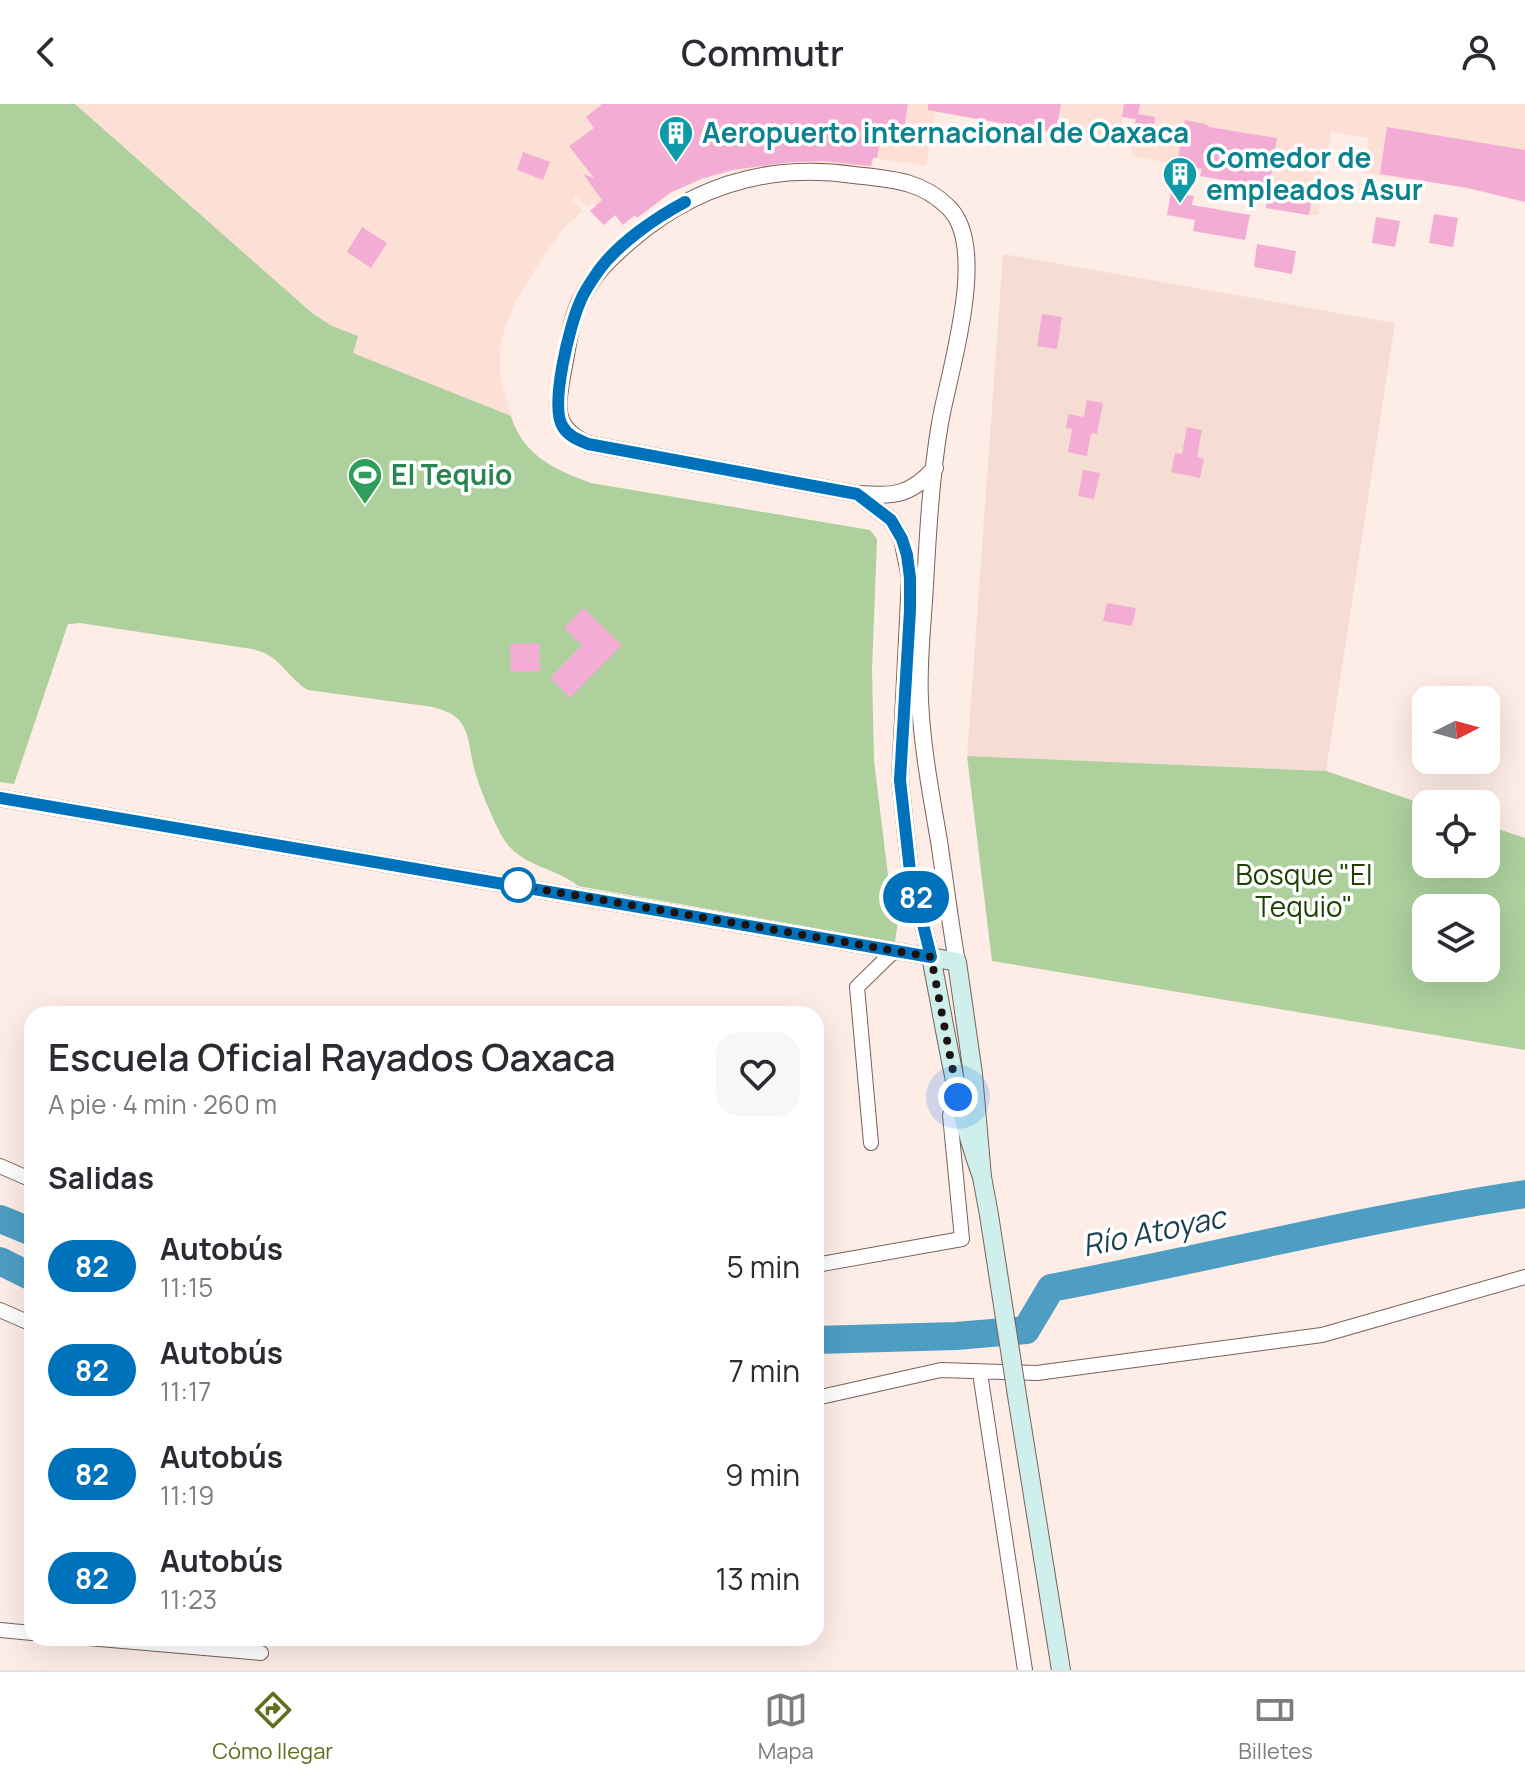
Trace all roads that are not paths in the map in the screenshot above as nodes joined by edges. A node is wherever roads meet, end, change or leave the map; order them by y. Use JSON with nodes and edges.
{"nodes":[{"id":1,"x":935,"y":468,"type":"junction"},
{"id":2,"x":857,"y":494,"type":"junction"},
{"id":3,"x":0,"y":798,"type":"edge"},
{"id":4,"x":895,"y":950,"type":"junction"},
{"id":5,"x":931,"y":957,"type":"junction"},
{"id":6,"x":957,"y":962,"type":"junction"},
{"id":7,"x":958,"y":1097,"type":"junction"},
{"id":8,"x":871,"y":1143,"type":"dead end"},
{"id":9,"x":0,"y":1166,"type":"edge"},
{"id":10,"x":24,"y":1176,"type":"edge"},
{"id":11,"x":982,"y":1177,"type":"junction"},
{"id":12,"x":824,"y":1264,"type":"edge"},
{"id":13,"x":1525,"y":1277,"type":"edge"},
{"id":14,"x":0,"y":1310,"type":"edge"},
{"id":15,"x":24,"y":1320,"type":"edge"},
{"id":16,"x":980,"y":1373,"type":"junction"},
{"id":17,"x":824,"y":1396,"type":"edge"},
{"id":18,"x":0,"y":1630,"type":"edge"},
{"id":19,"x":24,"y":1632,"type":"edge"},
{"id":20,"x":180,"y":1646,"type":"edge"},
{"id":21,"x":261,"y":1653,"type":"dead end"},
{"id":22,"x":1025,"y":1670,"type":"edge"},
{"id":23,"x":1061,"y":1670,"type":"edge"}],
"edges":[{"from":1,"to":2,"type":"street"},
{"from":1,"to":2,"type":"street"},
{"from":1,"to":6,"type":"street"},
{"from":2,"to":5,"type":"street"},
{"from":3,"to":4,"type":"street"},
{"from":4,"to":5,"type":"street"},
{"from":4,"to":8,"type":"street"},
{"from":5,"to":6,"type":"main road"},
{"from":5,"to":7,"type":"main road"},
{"from":6,"to":11,"type":"main road"},
{"from":7,"to":11,"type":"main road"},
{"from":7,"to":12,"type":"street"},
{"from":9,"to":10,"type":"street"},
{"from":11,"to":23,"type":"main road","bridge":true},
{"from":13,"to":16,"type":"street"},
{"from":14,"to":15,"type":"street"},
{"from":16,"to":17,"type":"street"},
{"from":16,"to":22,"type":"street"},
{"from":18,"to":19,"type":"street"},
{"from":20,"to":21,"type":"street"}]}
